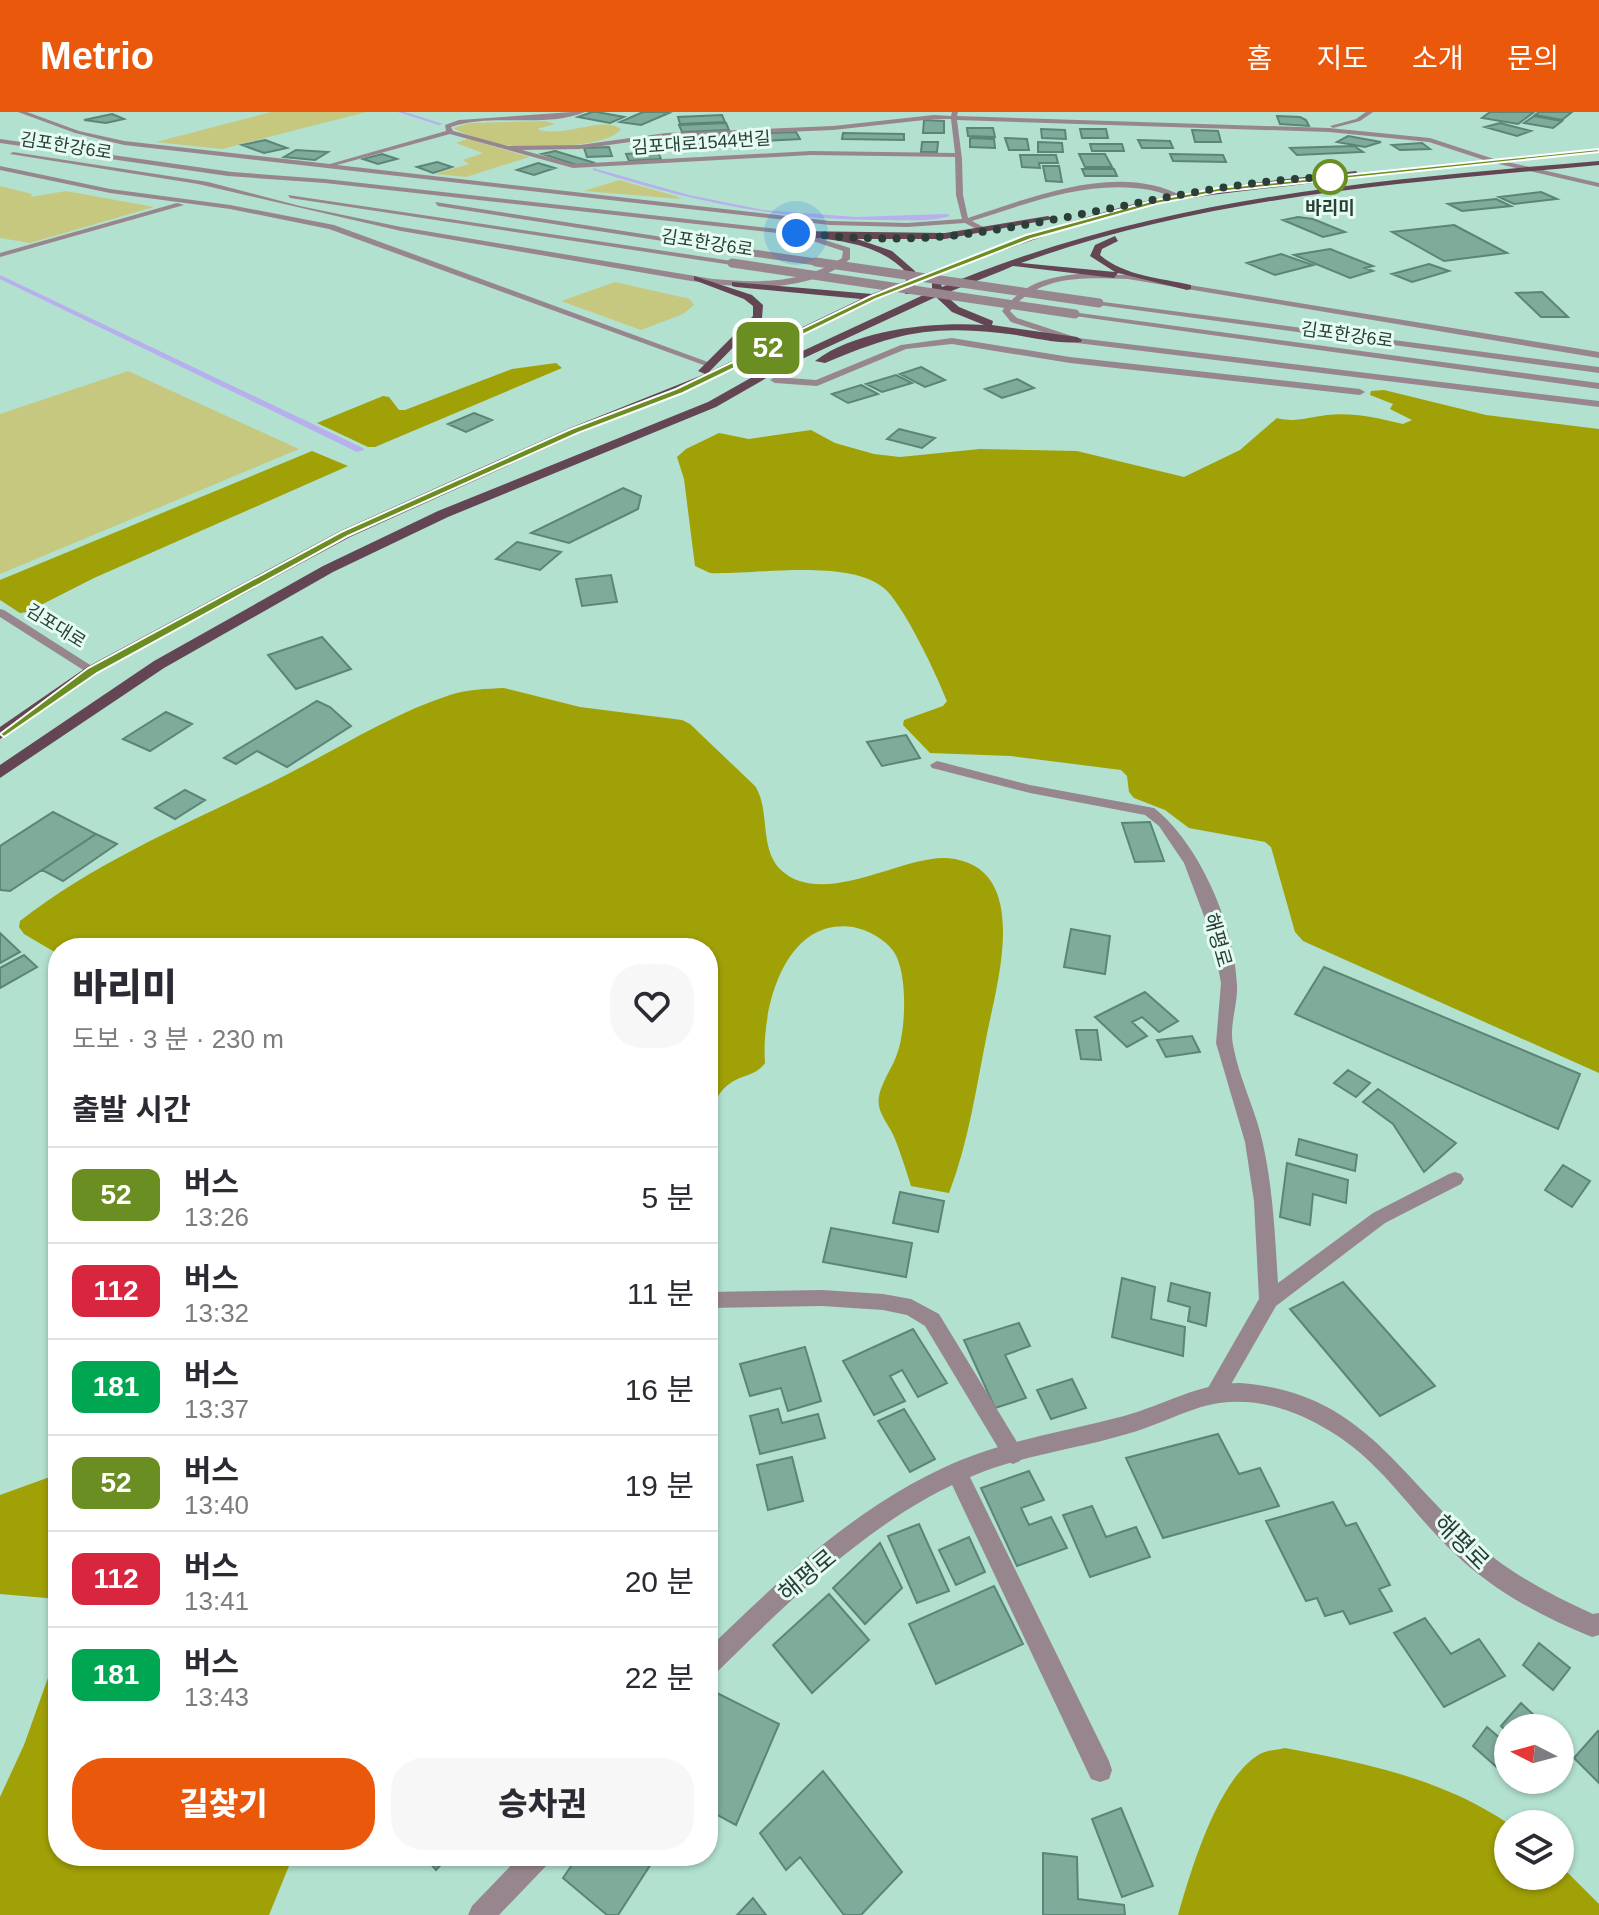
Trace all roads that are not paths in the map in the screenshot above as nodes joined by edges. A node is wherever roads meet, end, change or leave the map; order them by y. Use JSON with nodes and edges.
{"nodes":[{"id":1,"x":21,"y":112,"type":"edge"},
{"id":2,"x":582,"y":112,"type":"edge"},
{"id":3,"x":1370,"y":112,"type":"edge"},
{"id":4,"x":1216,"y":114,"type":"edge"},
{"id":5,"x":558,"y":115,"type":"edge"},
{"id":6,"x":954,"y":115,"type":"edge"},
{"id":7,"x":1217,"y":126,"type":"junction"},
{"id":8,"x":1329,"y":130,"type":"junction"},
{"id":9,"x":450,"y":132,"type":"junction"},
{"id":10,"x":0,"y":141,"type":"edge"},
{"id":11,"x":507,"y":148,"type":"junction"},
{"id":12,"x":0,"y":151,"type":"edge"},
{"id":13,"x":958,"y":155,"type":"junction"},
{"id":14,"x":1492,"y":161,"type":"junction"},
{"id":15,"x":1599,"y":163,"type":"edge"},
{"id":16,"x":1524,"y":164,"type":"junction"},
{"id":17,"x":323,"y":166,"type":"junction"},
{"id":18,"x":0,"y":168,"type":"edge"},
{"id":19,"x":310,"y":170,"type":"dead end"},
{"id":20,"x":1401,"y":170,"type":"dead end"},
{"id":21,"x":1371,"y":173,"type":"dead end"},
{"id":22,"x":228,"y":174,"type":"junction"},
{"id":23,"x":200,"y":183,"type":"junction"},
{"id":24,"x":1599,"y":183,"type":"edge"},
{"id":25,"x":1180,"y":197,"type":"junction"},
{"id":26,"x":410,"y":200,"type":"dead end"},
{"id":27,"x":196,"y":201,"type":"junction"},
{"id":28,"x":1155,"y":202,"type":"junction"},
{"id":29,"x":425,"y":203,"type":"dead end"},
{"id":30,"x":1177,"y":216,"type":"junction"},
{"id":31,"x":966,"y":221,"type":"junction"},
{"id":32,"x":984,"y":231,"type":"junction"},
{"id":33,"x":796,"y":233,"type":"junction"},
{"id":34,"x":825,"y":236,"type":"junction"},
{"id":35,"x":0,"y":255,"type":"edge"},
{"id":36,"x":1006,"y":266,"type":"junction"},
{"id":37,"x":943,"y":269,"type":"junction"},
{"id":38,"x":1128,"y":277,"type":"junction"},
{"id":39,"x":697,"y":278,"type":"junction"},
{"id":40,"x":911,"y":282,"type":"junction"},
{"id":41,"x":736,"y":284,"type":"junction"},
{"id":42,"x":1187,"y":287,"type":"junction"},
{"id":43,"x":938,"y":294,"type":"junction"},
{"id":44,"x":874,"y":297,"type":"junction"},
{"id":45,"x":907,"y":297,"type":"junction"},
{"id":46,"x":902,"y":310,"type":"junction"},
{"id":47,"x":1008,"y":330,"type":"junction"},
{"id":48,"x":1077,"y":340,"type":"junction"},
{"id":49,"x":1599,"y":355,"type":"edge"},
{"id":50,"x":712,"y":365,"type":"junction"},
{"id":51,"x":1599,"y":370,"type":"edge"},
{"id":52,"x":775,"y":380,"type":"junction"},
{"id":53,"x":1599,"y":386,"type":"edge"},
{"id":54,"x":679,"y":391,"type":"junction"},
{"id":55,"x":1360,"y":392,"type":"dead end"},
{"id":56,"x":1599,"y":404,"type":"edge"},
{"id":57,"x":706,"y":408,"type":"junction"},
{"id":58,"x":0,"y":612,"type":"edge"},
{"id":59,"x":92,"y":670,"type":"junction"},
{"id":60,"x":0,"y":734,"type":"edge"},
{"id":61,"x":937,"y":765,"type":"dead end"},
{"id":62,"x":0,"y":773,"type":"edge"},
{"id":63,"x":1455,"y":1179,"type":"dead end"},
{"id":64,"x":718,"y":1300,"type":"edge"},
{"id":65,"x":1269,"y":1300,"type":"junction"},
{"id":66,"x":1215,"y":1393,"type":"junction"},
{"id":67,"x":1013,"y":1454,"type":"junction"},
{"id":68,"x":957,"y":1472,"type":"junction"},
{"id":69,"x":1597,"y":1627,"type":"edge"},
{"id":70,"x":718,"y":1655,"type":"edge"},
{"id":71,"x":1100,"y":1770,"type":"dead end"},
{"id":72,"x":528,"y":1866,"type":"edge"},
{"id":73,"x":481,"y":1915,"type":"edge"}],
"edges":[{"from":1,"to":17,"type":"street"},
{"from":2,"to":5,"type":"street"},
{"from":3,"to":8,"type":"street"},
{"from":4,"to":7,"type":"street"},
{"from":5,"to":9,"type":"street"},
{"from":6,"to":7,"type":"street"},
{"from":6,"to":11,"type":"street"},
{"from":6,"to":13,"type":"street"},
{"from":7,"to":8,"type":"street"},
{"from":8,"to":14,"type":"street"},
{"from":9,"to":11,"type":"street","name":"김포대로1544번길"},
{"from":9,"to":17,"type":"street"},
{"from":10,"to":22,"type":"street","name":"김포한강6로"},
{"from":11,"to":13,"type":"street","name":"김포대로1544번길"},
{"from":12,"to":23,"type":"street","name":"김포한강6로"},
{"from":13,"to":31,"type":"street"},
{"from":14,"to":16,"type":"main road"},
{"from":14,"to":20,"type":"main road"},
{"from":15,"to":16,"type":"main road"},
{"from":16,"to":24,"type":"street"},
{"from":16,"to":30,"type":"main road"},
{"from":17,"to":19,"type":"street"},
{"from":17,"to":31,"type":"street"},
{"from":18,"to":27,"type":"street"},
{"from":21,"to":25,"type":"main road","name":"김포대로"},
{"from":22,"to":26,"type":"street","name":"김포한강6로"},
{"from":22,"to":33,"type":"street"},
{"from":23,"to":39,"type":"street"},
{"from":23,"to":53,"type":"street","name":"김포한강6로","bridge":true},
{"from":25,"to":28,"type":"main road","name":"김포대로"},
{"from":25,"to":31,"type":"street"},
{"from":27,"to":35,"type":"street"},
{"from":27,"to":50,"type":"street"},
{"from":28,"to":32,"type":"main road"},
{"from":28,"to":37,"type":"main road","name":"김포대로"},
{"from":29,"to":51,"type":"street","name":"김포한강6로","bridge":true},
{"from":30,"to":36,"type":"main road"},
{"from":30,"to":42,"type":"main road"},
{"from":31,"to":32,"type":"street"},
{"from":32,"to":34,"type":"main road"},
{"from":33,"to":34,"type":"main road"},
{"from":33,"to":41,"type":"street"},
{"from":34,"to":40,"type":"main road"},
{"from":36,"to":37,"type":"main road"},
{"from":36,"to":38,"type":"main road"},
{"from":36,"to":43,"type":"main road"},
{"from":37,"to":40,"type":"main road","name":"김포대로"},
{"from":37,"to":43,"type":"main road"},
{"from":38,"to":42,"type":"street"},
{"from":38,"to":48,"type":"street"},
{"from":39,"to":41,"type":"street"},
{"from":39,"to":50,"type":"main road"},
{"from":40,"to":44,"type":"main road","name":"김포대로"},
{"from":40,"to":45,"type":"main road"},
{"from":41,"to":44,"type":"main road"},
{"from":42,"to":49,"type":"street"},
{"from":43,"to":45,"type":"main road"},
{"from":43,"to":46,"type":"main road"},
{"from":43,"to":47,"type":"main road"},
{"from":44,"to":45,"type":"main road"},
{"from":44,"to":54,"type":"main road","name":"김포대로"},
{"from":45,"to":46,"type":"main road"},
{"from":46,"to":57,"type":"main road"},
{"from":47,"to":48,"type":"main road"},
{"from":47,"to":52,"type":"main road"},
{"from":48,"to":56,"type":"street"},
{"from":50,"to":54,"type":"main road"},
{"from":52,"to":55,"type":"street"},
{"from":52,"to":57,"type":"main road"},
{"from":54,"to":59,"type":"main road","name":"김포대로"},
{"from":57,"to":62,"type":"main road"},
{"from":58,"to":59,"type":"street","name":"김포대로"},
{"from":59,"to":60,"type":"main road","name":"김포대로"},
{"from":61,"to":65,"type":"street","name":"해평로"},
{"from":63,"to":65,"type":"street"},
{"from":64,"to":67,"type":"street"},
{"from":65,"to":66,"type":"street"},
{"from":66,"to":67,"type":"street","name":"해평로"},
{"from":66,"to":69,"type":"street","name":"해평로"},
{"from":67,"to":68,"type":"street","name":"해평로"},
{"from":68,"to":70,"type":"street","name":"해평로"},
{"from":68,"to":71,"type":"street"},
{"from":72,"to":73,"type":"street"}]}
